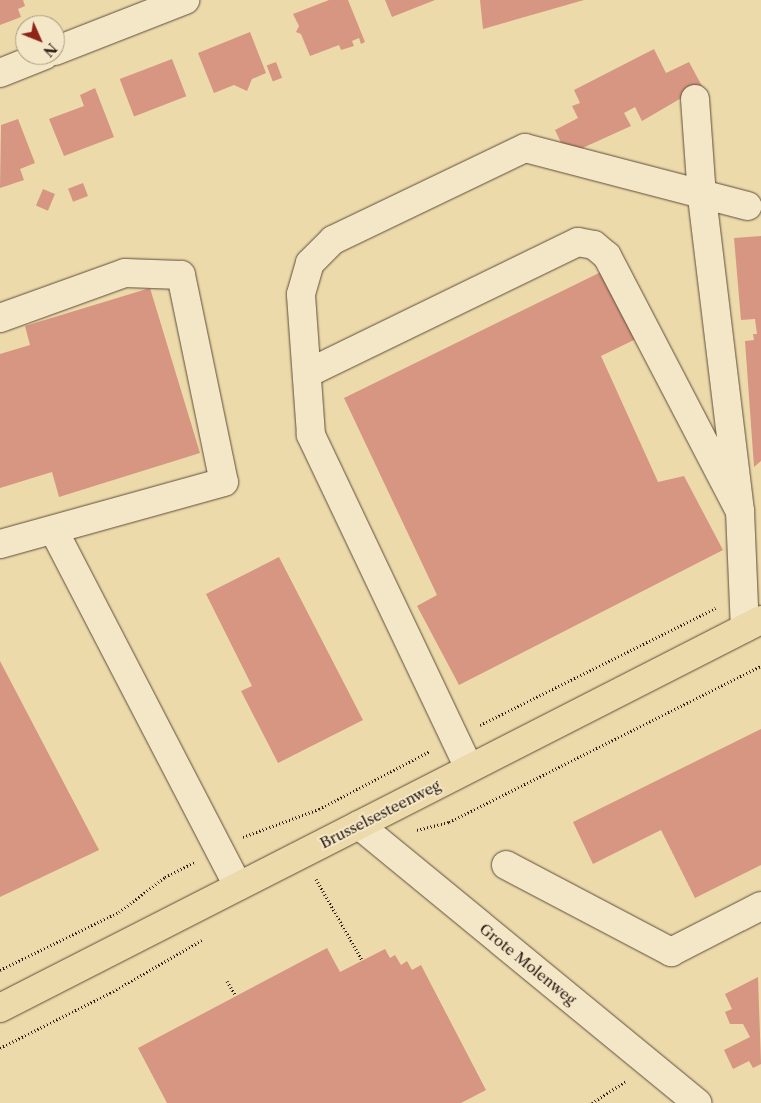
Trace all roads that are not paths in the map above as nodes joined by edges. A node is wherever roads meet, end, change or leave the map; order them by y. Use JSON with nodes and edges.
{"nodes":[{"id":1,"x":185,"y":0,"type":"edge"},
{"id":2,"x":65,"y":47,"type":"edge"},
{"id":3,"x":20,"y":65,"type":"edge"},
{"id":4,"x":0,"y":73,"type":"edge"},
{"id":5,"x":695,"y":99,"type":"dead end"},
{"id":6,"x":702,"y":197,"type":"junction"},
{"id":7,"x":748,"y":206,"type":"dead end"},
{"id":8,"x":0,"y":318,"type":"edge"},
{"id":9,"x":308,"y":373,"type":"junction"},
{"id":10,"x":740,"y":511,"type":"junction"},
{"id":11,"x":54,"y":530,"type":"junction"},
{"id":12,"x":0,"y":544,"type":"edge"},
{"id":13,"x":753,"y":624,"type":"edge"},
{"id":14,"x":469,"y":768,"type":"junction"},
{"id":15,"x":359,"y":824,"type":"junction"},
{"id":16,"x":506,"y":865,"type":"dead end"},
{"id":17,"x":238,"y":886,"type":"junction"},
{"id":18,"x":761,"y":906,"type":"edge"},
{"id":19,"x":1,"y":1007,"type":"edge"},
{"id":20,"x":698,"y":1103,"type":"edge"}],
"edges":[{"from":1,"to":2,"type":"street"},
{"from":3,"to":4,"type":"street"},
{"from":5,"to":6,"type":"street"},
{"from":6,"to":7,"type":"street"},
{"from":6,"to":9,"type":"street"},
{"from":6,"to":10,"type":"street"},
{"from":8,"to":11,"type":"street"},
{"from":9,"to":10,"type":"street"},
{"from":9,"to":14,"type":"street"},
{"from":10,"to":13,"type":"street"},
{"from":11,"to":12,"type":"street"},
{"from":11,"to":17,"type":"street"},
{"from":13,"to":14,"type":"main road","name":"Brusselsesteenweg"},
{"from":14,"to":15,"type":"main road","name":"Brusselsesteenweg"},
{"from":15,"to":17,"type":"main road","name":"Brusselsesteenweg"},
{"from":15,"to":20,"type":"street","name":"Grote Molenweg"},
{"from":16,"to":18,"type":"street"},
{"from":17,"to":19,"type":"main road","name":"Brusselsesteenweg"}]}
